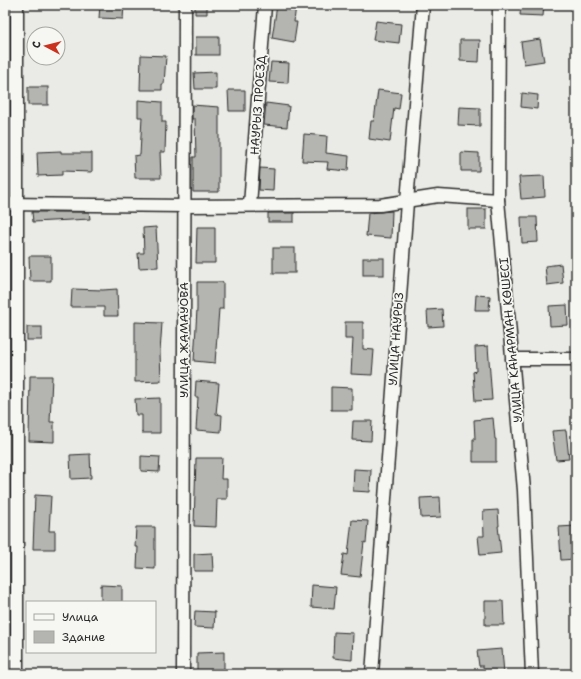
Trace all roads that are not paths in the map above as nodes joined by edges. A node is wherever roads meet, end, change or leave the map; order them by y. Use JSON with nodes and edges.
{"nodes":[{"id":1,"x":17,"y":5,"type":"edge"},
{"id":2,"x":185,"y":5,"type":"edge"},
{"id":3,"x":265,"y":5,"type":"edge"},
{"id":4,"x":423,"y":5,"type":"edge"},
{"id":5,"x":499,"y":5,"type":"edge"},
{"id":6,"x":498,"y":200,"type":"junction"},
{"id":7,"x":407,"y":202,"type":"junction"},
{"id":8,"x":11,"y":204,"type":"edge"},
{"id":9,"x":250,"y":205,"type":"junction"},
{"id":10,"x":184,"y":206,"type":"junction"},
{"id":11,"x":512,"y":359,"type":"junction"},
{"id":12,"x":576,"y":359,"type":"edge"},
{"id":13,"x":17,"y":674,"type":"edge"},
{"id":14,"x":183,"y":674,"type":"edge"},
{"id":15,"x":372,"y":674,"type":"edge"},
{"id":16,"x":532,"y":674,"type":"edge"}],
"edges":[{"from":1,"to":8,"type":"street"},
{"from":2,"to":10,"type":"street","name":"УЛИЦА ЖАМАУОВА"},
{"from":3,"to":9,"type":"street","name":"НАУРЫЗ ПРОЕЗД"},
{"from":4,"to":7,"type":"street","name":"УЛИЦА НАУРЫЗ"},
{"from":5,"to":6,"type":"street","name":"УЛИЦА КАҺАРМАН КӨШЕСІ"},
{"from":6,"to":7,"type":"street"},
{"from":6,"to":11,"type":"street","name":"УЛИЦА КАҺАРМАН КӨШЕСІ"},
{"from":7,"to":9,"type":"street"},
{"from":7,"to":15,"type":"street","name":"УЛИЦА НАУРЫЗ"},
{"from":8,"to":10,"type":"street"},
{"from":8,"to":13,"type":"street"},
{"from":9,"to":10,"type":"street"},
{"from":10,"to":14,"type":"street","name":"УЛИЦА ЖАМАУОВА"},
{"from":11,"to":12,"type":"street"},
{"from":11,"to":16,"type":"street","name":"УЛИЦА КАҺАРМАН КӨШЕСІ"}]}
